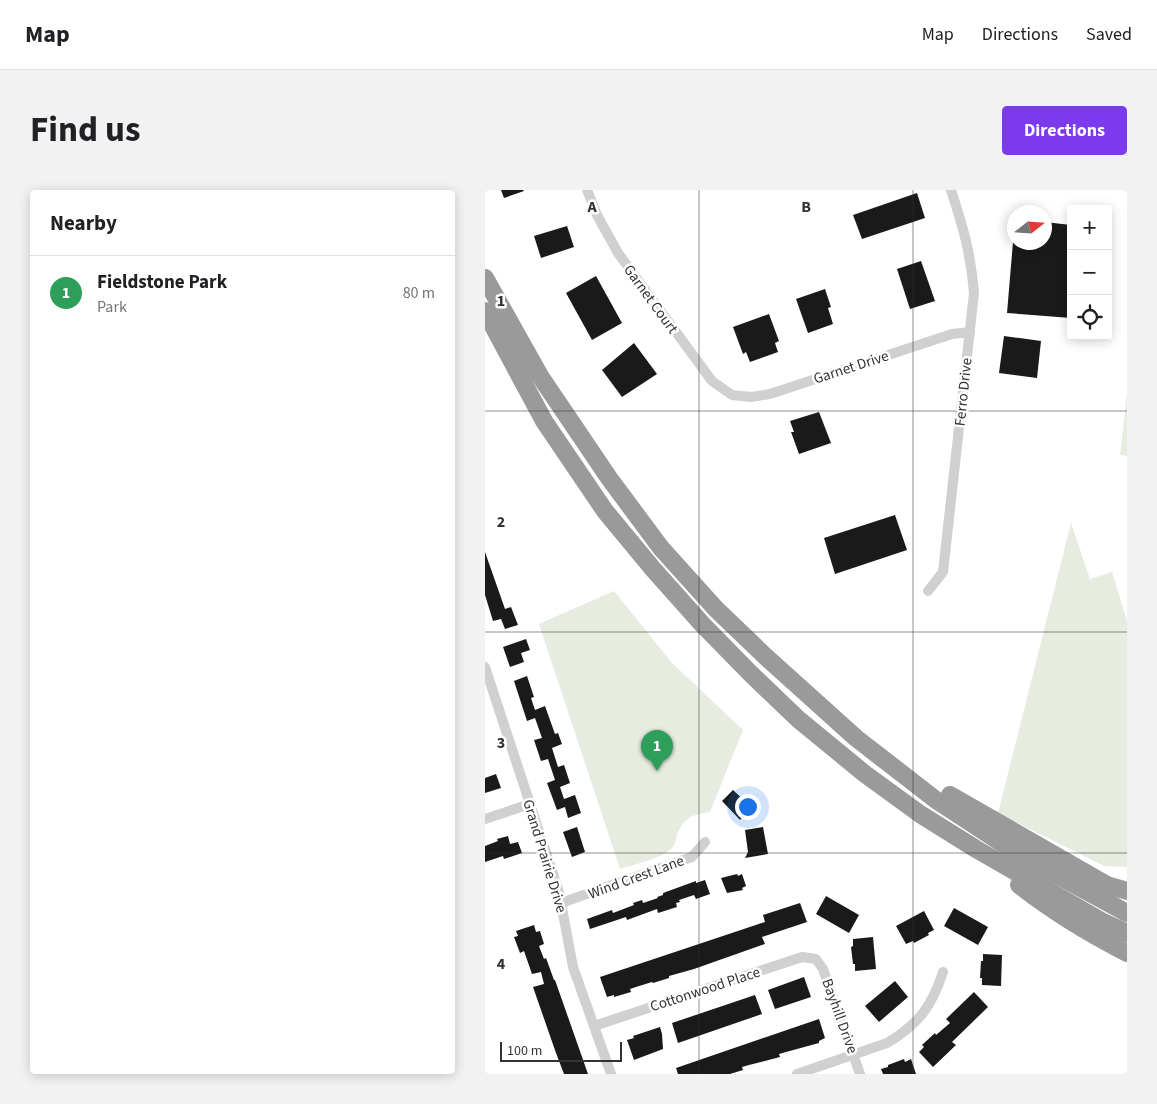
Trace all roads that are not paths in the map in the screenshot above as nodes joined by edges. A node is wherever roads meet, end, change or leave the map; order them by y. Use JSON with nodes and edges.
{"nodes":[{"id":1,"x":587,"y":190,"type":"edge"},
{"id":2,"x":951,"y":190,"type":"edge"},
{"id":3,"x":485,"y":278,"type":"edge"},
{"id":4,"x":485,"y":311,"type":"edge"},
{"id":5,"x":970,"y":332,"type":"junction"},
{"id":6,"x":732,"y":395,"type":"joint"},
{"id":7,"x":928,"y":591,"type":"dead end"},
{"id":8,"x":485,"y":669,"type":"edge"},
{"id":9,"x":819,"y":705,"type":"junction"},
{"id":10,"x":530,"y":804,"type":"junction"},
{"id":11,"x":485,"y":819,"type":"edge"},
{"id":12,"x":705,"y":842,"type":"dead end"},
{"id":13,"x":976,"y":850,"type":"junction"},
{"id":14,"x":1127,"y":890,"type":"edge"},
{"id":15,"x":561,"y":903,"type":"junction"},
{"id":16,"x":1127,"y":913,"type":"edge"},
{"id":17,"x":1127,"y":933,"type":"edge"},
{"id":18,"x":1127,"y":953,"type":"edge"},
{"id":19,"x":816,"y":959,"type":"joint"},
{"id":20,"x":943,"y":972,"type":"dead end"},
{"id":21,"x":594,"y":1026,"type":"junction"},
{"id":22,"x":853,"y":1055,"type":"junction"},
{"id":23,"x":611,"y":1074,"type":"edge"},
{"id":24,"x":797,"y":1074,"type":"edge"},
{"id":25,"x":860,"y":1074,"type":"edge"}],
"edges":[{"from":1,"to":6,"type":"street","name":"Garnet Court"},
{"from":2,"to":5,"type":"street","name":"Ferro Drive"},
{"from":3,"to":9,"type":"highway"},
{"from":4,"to":13,"type":"highway"},
{"from":5,"to":6,"type":"street","name":"Garnet Drive"},
{"from":5,"to":7,"type":"street","name":"Ferro Drive"},
{"from":8,"to":10,"type":"street","name":"Grand Prairie Drive"},
{"from":9,"to":14,"type":"highway"},
{"from":9,"to":16,"type":"highway"},
{"from":10,"to":11,"type":"street"},
{"from":10,"to":15,"type":"street","name":"Grand Prairie Drive"},
{"from":12,"to":15,"type":"street","name":"Wind Crest Lane"},
{"from":13,"to":17,"type":"highway"},
{"from":13,"to":18,"type":"highway"},
{"from":15,"to":21,"type":"street","name":"Grand Prairie Drive"},
{"from":19,"to":21,"type":"street","name":"Cottonwood Place"},
{"from":19,"to":22,"type":"street","name":"Bayhill Drive"},
{"from":20,"to":22,"type":"street"},
{"from":21,"to":23,"type":"street","name":"Grand Prairie Drive"},
{"from":22,"to":24,"type":"street"},
{"from":22,"to":25,"type":"street","name":"Bayhill Drive"}]}
